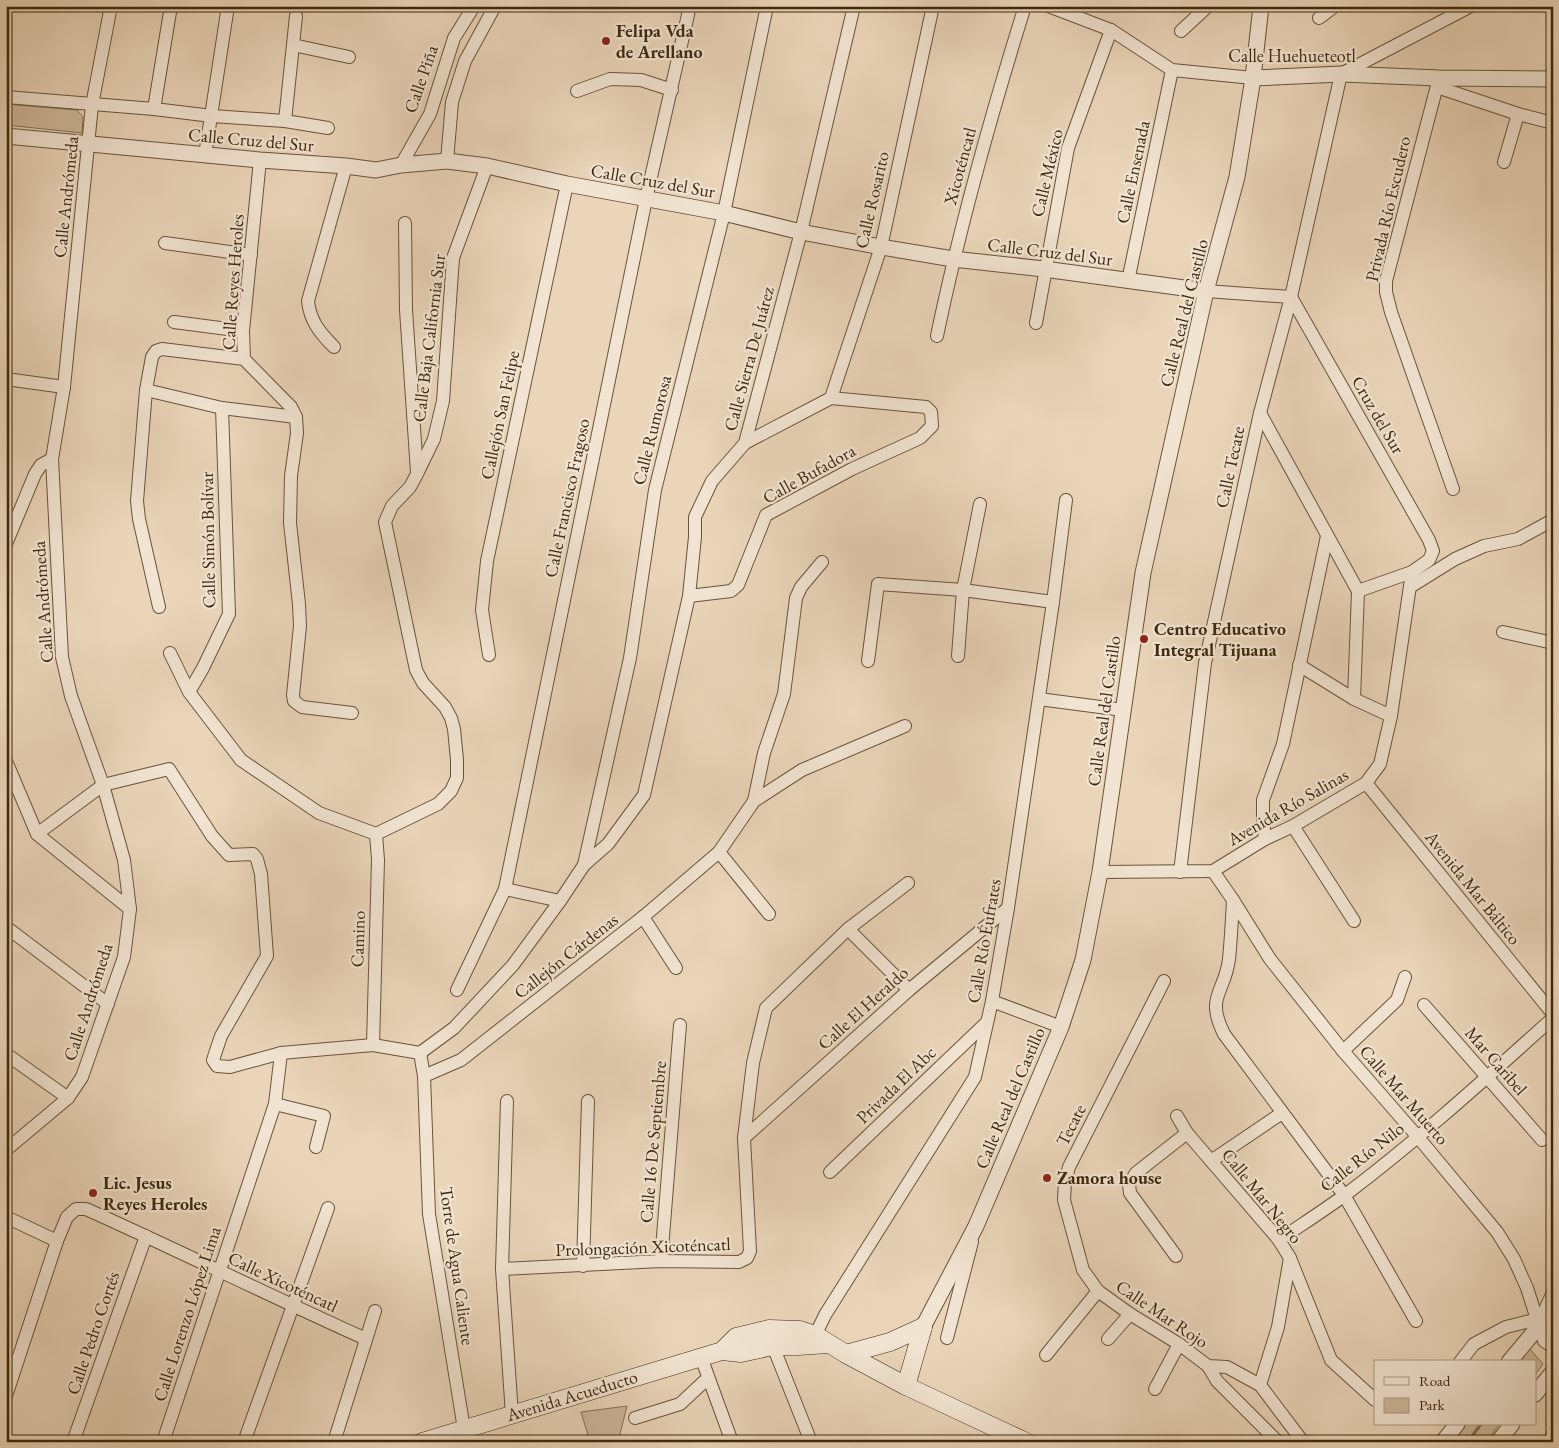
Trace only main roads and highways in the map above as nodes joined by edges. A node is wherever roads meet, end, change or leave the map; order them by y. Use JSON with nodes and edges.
{"nodes":[{"id":1,"x":818,"y":1341,"type":"junction"},
{"id":2,"x":722,"y":1351,"type":"junction"},
{"id":3,"x":846,"y":1354,"type":"junction"},
{"id":4,"x":906,"y":1386,"type":"junction"},
{"id":5,"x":466,"y":1435,"type":"edge"},
{"id":6,"x":1015,"y":1439,"type":"edge"},
{"id":7,"x":422,"y":1442,"type":"edge"}],
"edges":[{"from":1,"to":2,"type":"main road","name":"Avenida Acueducto"},
{"from":1,"to":2,"type":"main road","name":"Avenida Acueducto"},
{"from":1,"to":3,"type":"main road","name":"Avenida Acueducto"},
{"from":2,"to":5,"type":"main road","name":"Avenida Acueducto"},
{"from":3,"to":4,"type":"main road","name":"Avenida Acueducto"},
{"from":3,"to":4,"type":"main road"},
{"from":4,"to":6,"type":"main road","name":"Avenida Acueducto"},
{"from":5,"to":7,"type":"main road","name":"Avenida Acueducto"}]}
